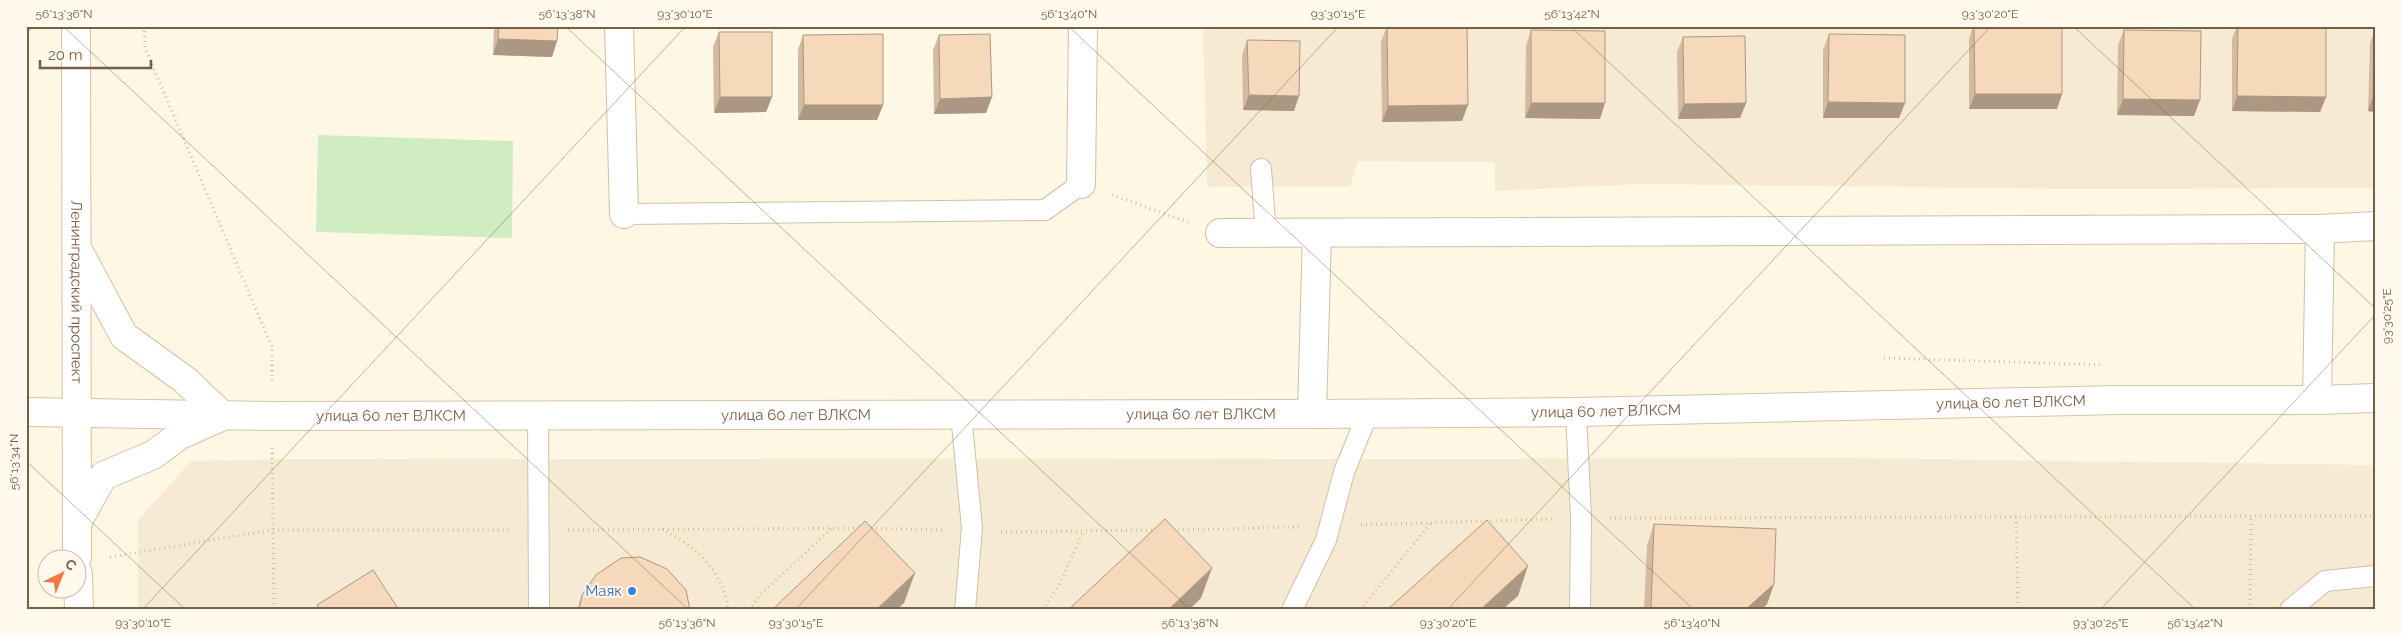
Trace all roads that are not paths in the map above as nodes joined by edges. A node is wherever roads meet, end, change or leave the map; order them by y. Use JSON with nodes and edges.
{"nodes":[{"id":1,"x":76,"y":26,"type":"edge"},
{"id":2,"x":619,"y":26,"type":"edge"},
{"id":3,"x":1083,"y":26,"type":"edge"},
{"id":4,"x":1261,"y":169,"type":"dead end"},
{"id":5,"x":1081,"y":184,"type":"joint"},
{"id":6,"x":624,"y":214,"type":"joint"},
{"id":7,"x":2375,"y":226,"type":"edge"},
{"id":8,"x":2320,"y":229,"type":"junction"},
{"id":9,"x":1220,"y":233,"type":"road end"},
{"id":10,"x":1316,"y":233,"type":"junction"},
{"id":11,"x":1266,"y":234,"type":"junction"},
{"id":12,"x":77,"y":248,"type":"junction"},
{"id":13,"x":2375,"y":398,"type":"edge"},
{"id":14,"x":2317,"y":400,"type":"junction"},
{"id":15,"x":26,"y":412,"type":"edge"},
{"id":16,"x":78,"y":412,"type":"junction"},
{"id":17,"x":1576,"y":412,"type":"junction"},
{"id":18,"x":1368,"y":413,"type":"junction"},
{"id":19,"x":538,"y":414,"type":"junction"},
{"id":20,"x":962,"y":414,"type":"junction"},
{"id":21,"x":1312,"y":414,"type":"junction"},
{"id":22,"x":223,"y":416,"type":"junction"},
{"id":23,"x":77,"y":523,"type":"junction"},
{"id":24,"x":77,"y":548,"type":"edge"},
{"id":25,"x":2375,"y":576,"type":"edge"},
{"id":26,"x":539,"y":610,"type":"edge"},
{"id":27,"x":965,"y":610,"type":"edge"},
{"id":28,"x":1292,"y":610,"type":"edge"},
{"id":29,"x":1580,"y":610,"type":"edge"},
{"id":30,"x":2290,"y":610,"type":"edge"}],
"edges":[{"from":1,"to":12,"type":"street","name":"Ленинградский проспект"},
{"from":2,"to":6,"type":"street"},
{"from":3,"to":5,"type":"street"},
{"from":4,"to":11,"type":"lane"},
{"from":5,"to":6,"type":"lane"},
{"from":7,"to":8,"type":"street"},
{"from":8,"to":10,"type":"street"},
{"from":8,"to":14,"type":"street"},
{"from":9,"to":11,"type":"street"},
{"from":10,"to":11,"type":"street"},
{"from":10,"to":21,"type":"street"},
{"from":12,"to":16,"type":"street","name":"Ленинградский проспект"},
{"from":12,"to":22,"type":"street"},
{"from":13,"to":14,"type":"street","name":"улица 60 лет ВЛКСМ"},
{"from":14,"to":17,"type":"street","name":"улица 60 лет ВЛКСМ"},
{"from":15,"to":16,"type":"street","name":"улица 60 лет ВЛКСМ"},
{"from":16,"to":22,"type":"street","name":"улица 60 лет ВЛКСМ"},
{"from":16,"to":23,"type":"street","name":"Ленинградский проспект"},
{"from":17,"to":18,"type":"street","name":"улица 60 лет ВЛКСМ"},
{"from":17,"to":29,"type":"lane"},
{"from":18,"to":21,"type":"street","name":"улица 60 лет ВЛКСМ"},
{"from":18,"to":28,"type":"lane"},
{"from":19,"to":20,"type":"street","name":"улица 60 лет ВЛКСМ"},
{"from":19,"to":22,"type":"street","name":"улица 60 лет ВЛКСМ"},
{"from":19,"to":26,"type":"lane"},
{"from":20,"to":21,"type":"street","name":"улица 60 лет ВЛКСМ"},
{"from":20,"to":27,"type":"lane"},
{"from":22,"to":23,"type":"street"},
{"from":23,"to":24,"type":"street","name":"Ленинградский проспект"},
{"from":25,"to":30,"type":"lane"}]}
